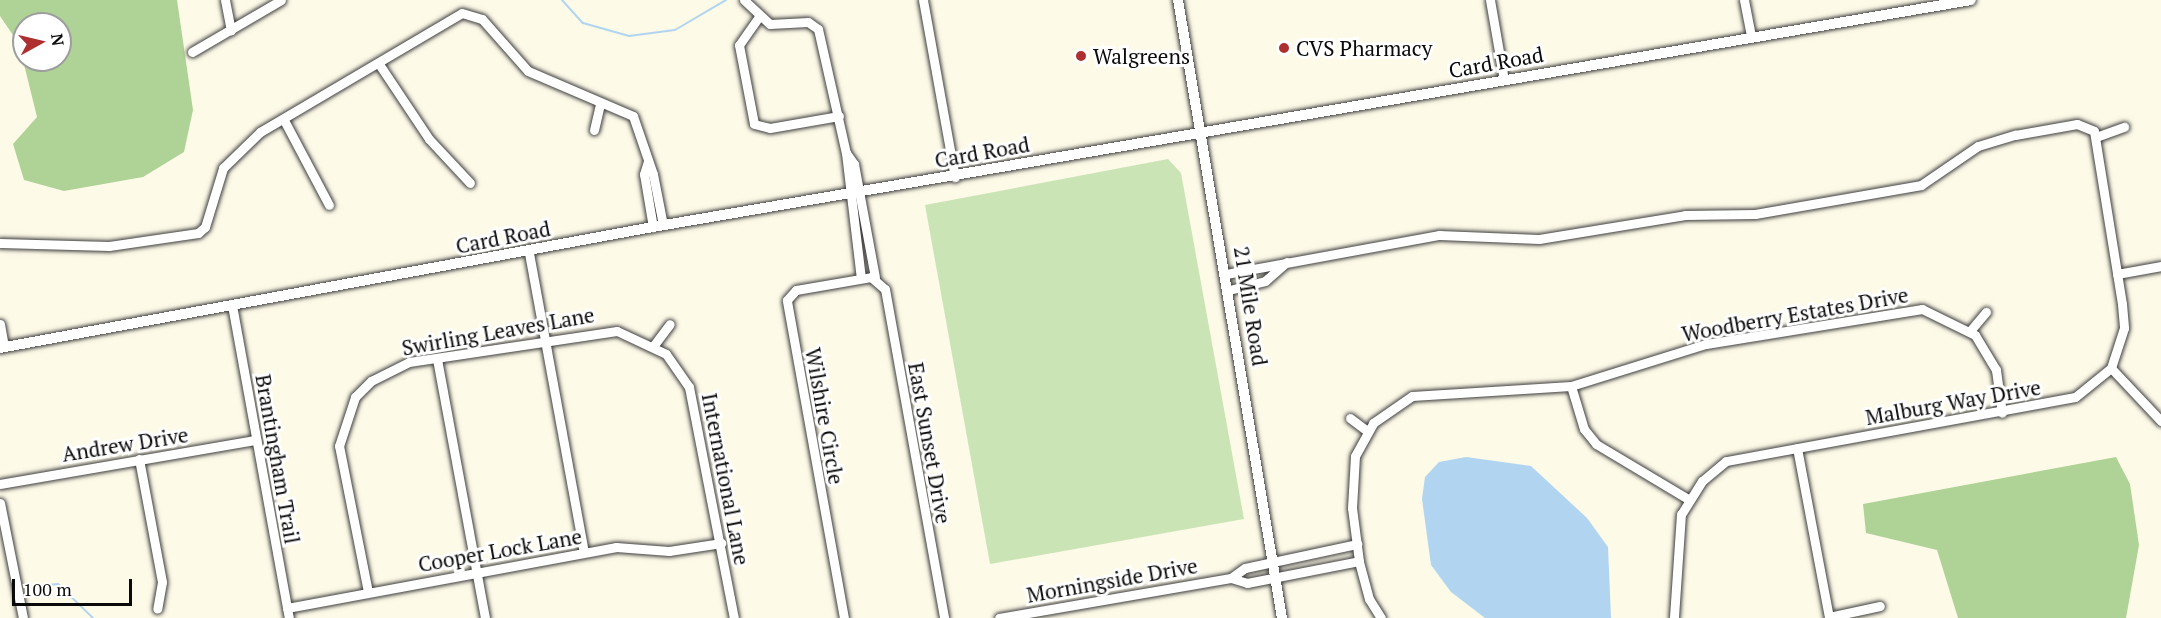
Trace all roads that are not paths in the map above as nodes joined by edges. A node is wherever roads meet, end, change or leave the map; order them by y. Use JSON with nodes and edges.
{"nodes":[{"id":1,"x":225,"y":0,"type":"edge"},
{"id":2,"x":281,"y":0,"type":"edge"},
{"id":3,"x":744,"y":0,"type":"edge"},
{"id":4,"x":923,"y":0,"type":"edge"},
{"id":5,"x":1178,"y":0,"type":"edge"},
{"id":6,"x":1490,"y":0,"type":"edge"},
{"id":7,"x":1744,"y":0,"type":"edge"},
{"id":8,"x":1971,"y":0,"type":"edge"},
{"id":9,"x":758,"y":18,"type":"junction"},
{"id":10,"x":231,"y":30,"type":"junction"},
{"id":11,"x":1751,"y":37,"type":"junction"},
{"id":12,"x":192,"y":52,"type":"dead end"},
{"id":13,"x":379,"y":63,"type":"junction"},
{"id":14,"x":1504,"y":80,"type":"junction"},
{"id":15,"x":600,"y":104,"type":"junction"},
{"id":16,"x":839,"y":117,"type":"junction"},
{"id":17,"x":284,"y":120,"type":"junction"},
{"id":18,"x":2124,"y":127,"type":"dead end"},
{"id":19,"x":594,"y":130,"type":"dead end"},
{"id":20,"x":2095,"y":134,"type":"junction"},
{"id":21,"x":1202,"y":136,"type":"junction"},
{"id":22,"x":846,"y":153,"type":"junction"},
{"id":23,"x":956,"y":177,"type":"junction"},
{"id":24,"x":470,"y":183,"type":"dead end"},
{"id":25,"x":861,"y":194,"type":"junction"},
{"id":26,"x":847,"y":196,"type":"junction"},
{"id":27,"x":329,"y":205,"type":"dead end"},
{"id":28,"x":658,"y":226,"type":"junction"},
{"id":29,"x":0,"y":243,"type":"edge"},
{"id":30,"x":530,"y":253,"type":"junction"},
{"id":31,"x":1287,"y":262,"type":"junction"},
{"id":32,"x":2161,"y":266,"type":"edge"},
{"id":33,"x":1226,"y":274,"type":"junction"},
{"id":34,"x":2117,"y":274,"type":"junction"},
{"id":35,"x":875,"y":277,"type":"junction"},
{"id":36,"x":861,"y":278,"type":"junction"},
{"id":37,"x":1229,"y":290,"type":"junction"},
{"id":38,"x":232,"y":305,"type":"junction"},
{"id":39,"x":1986,"y":312,"type":"dead end"},
{"id":40,"x":0,"y":324,"type":"edge"},
{"id":41,"x":670,"y":324,"type":"dead end"},
{"id":42,"x":1970,"y":331,"type":"junction"},
{"id":43,"x":546,"y":340,"type":"junction"},
{"id":44,"x":654,"y":345,"type":"junction"},
{"id":45,"x":2,"y":348,"type":"edge"},
{"id":46,"x":666,"y":354,"type":"joint"},
{"id":47,"x":437,"y":359,"type":"junction"},
{"id":48,"x":2111,"y":368,"type":"junction"},
{"id":49,"x":1571,"y":386,"type":"junction"},
{"id":50,"x":2002,"y":413,"type":"junction"},
{"id":51,"x":1350,"y":418,"type":"dead end"},
{"id":52,"x":2161,"y":421,"type":"edge"},
{"id":53,"x":1367,"y":431,"type":"junction"},
{"id":54,"x":256,"y":440,"type":"junction"},
{"id":55,"x":1797,"y":448,"type":"junction"},
{"id":56,"x":139,"y":459,"type":"junction"},
{"id":57,"x":0,"y":484,"type":"edge"},
{"id":58,"x":1688,"y":499,"type":"junction"},
{"id":59,"x":0,"y":503,"type":"edge"},
{"id":60,"x":721,"y":543,"type":"junction"},
{"id":61,"x":1357,"y":544,"type":"junction"},
{"id":62,"x":584,"y":552,"type":"junction"},
{"id":63,"x":5,"y":554,"type":"edge"},
{"id":64,"x":1273,"y":561,"type":"junction"},
{"id":65,"x":1359,"y":561,"type":"junction"},
{"id":66,"x":476,"y":572,"type":"junction"},
{"id":67,"x":1276,"y":577,"type":"junction"},
{"id":68,"x":1231,"y":578,"type":"junction"},
{"id":69,"x":368,"y":592,"type":"junction"},
{"id":70,"x":1880,"y":606,"type":"dead end"},
{"id":71,"x":287,"y":608,"type":"junction"},
{"id":72,"x":157,"y":609,"type":"dead end"},
{"id":73,"x":24,"y":618,"type":"edge"},
{"id":74,"x":289,"y":618,"type":"edge"},
{"id":75,"x":485,"y":618,"type":"edge"},
{"id":76,"x":734,"y":618,"type":"edge"},
{"id":77,"x":844,"y":618,"type":"edge"},
{"id":78,"x":944,"y":618,"type":"edge"},
{"id":79,"x":999,"y":618,"type":"edge"},
{"id":80,"x":1282,"y":618,"type":"edge"},
{"id":81,"x":1381,"y":618,"type":"edge"},
{"id":82,"x":1674,"y":618,"type":"edge"},
{"id":83,"x":1829,"y":618,"type":"edge"}],
"edges":[{"from":1,"to":10,"type":"street"},
{"from":2,"to":10,"type":"street"},
{"from":3,"to":9,"type":"street"},
{"from":4,"to":23,"type":"street"},
{"from":5,"to":21,"type":"street","name":"21 Mile Road"},
{"from":6,"to":14,"type":"street"},
{"from":7,"to":11,"type":"street"},
{"from":8,"to":11,"type":"street","name":"Card Road"},
{"from":9,"to":16,"type":"street"},
{"from":9,"to":16,"type":"street"},
{"from":10,"to":12,"type":"street"},
{"from":11,"to":14,"type":"street","name":"Card Road"},
{"from":13,"to":15,"type":"street"},
{"from":13,"to":17,"type":"street"},
{"from":13,"to":24,"type":"street"},
{"from":14,"to":21,"type":"street","name":"Card Road"},
{"from":15,"to":19,"type":"street"},
{"from":15,"to":28,"type":"street"},
{"from":16,"to":22,"type":"street"},
{"from":17,"to":27,"type":"street"},
{"from":17,"to":29,"type":"street"},
{"from":18,"to":20,"type":"street"},
{"from":20,"to":31,"type":"street"},
{"from":20,"to":34,"type":"street"},
{"from":21,"to":23,"type":"street","name":"Card Road"},
{"from":21,"to":33,"type":"street","name":"21 Mile Road"},
{"from":22,"to":25,"type":"street","name":"East Sunset Drive"},
{"from":22,"to":26,"type":"street"},
{"from":23,"to":25,"type":"street","name":"Card Road"},
{"from":25,"to":26,"type":"street","name":"Card Road"},
{"from":25,"to":35,"type":"street","name":"East Sunset Drive"},
{"from":26,"to":28,"type":"street","name":"Card Road"},
{"from":26,"to":36,"type":"street"},
{"from":28,"to":30,"type":"street","name":"Card Road"},
{"from":30,"to":38,"type":"street","name":"Card Road"},
{"from":30,"to":43,"type":"street"},
{"from":31,"to":33,"type":"street"},
{"from":31,"to":37,"type":"street"},
{"from":32,"to":34,"type":"street"},
{"from":33,"to":37,"type":"street","name":"21 Mile Road"},
{"from":34,"to":48,"type":"street"},
{"from":35,"to":36,"type":"street"},
{"from":35,"to":78,"type":"street","name":"East Sunset Drive"},
{"from":36,"to":77,"type":"street","name":"Wilshire Circle"},
{"from":37,"to":64,"type":"street","name":"21 Mile Road"},
{"from":38,"to":45,"type":"street","name":"Card Road"},
{"from":38,"to":54,"type":"street","name":"Brantingham Trail"},
{"from":39,"to":42,"type":"street"},
{"from":40,"to":45,"type":"street"},
{"from":41,"to":44,"type":"street"},
{"from":42,"to":49,"type":"street","name":"Woodberry Estates Drive"},
{"from":42,"to":50,"type":"street","name":"Woodberry Estates Drive"},
{"from":43,"to":44,"type":"street","name":"Swirling Leaves Lane"},
{"from":43,"to":47,"type":"street","name":"Swirling Leaves Lane"},
{"from":43,"to":62,"type":"street"},
{"from":44,"to":46,"type":"street","name":"Swirling Leaves Lane"},
{"from":46,"to":60,"type":"street","name":"International Lane"},
{"from":47,"to":66,"type":"street"},
{"from":47,"to":69,"type":"street","name":"Swirling Leaves Lane"},
{"from":48,"to":50,"type":"street","name":"Malburg Way Drive"},
{"from":48,"to":52,"type":"street"},
{"from":49,"to":53,"type":"street","name":"Woodberry Estates Drive"},
{"from":49,"to":58,"type":"street"},
{"from":50,"to":55,"type":"street","name":"Malburg Way Drive"},
{"from":51,"to":53,"type":"street"},
{"from":53,"to":61,"type":"street","name":"Woodberry Estates Drive"},
{"from":54,"to":56,"type":"street","name":"Andrew Drive"},
{"from":54,"to":71,"type":"street","name":"Brantingham Trail"},
{"from":55,"to":58,"type":"street","name":"Malburg Way Drive"},
{"from":55,"to":83,"type":"street"},
{"from":56,"to":57,"type":"street","name":"Andrew Drive"},
{"from":56,"to":72,"type":"street"},
{"from":58,"to":82,"type":"street","name":"Malburg Way Drive"},
{"from":59,"to":63,"type":"street"},
{"from":60,"to":62,"type":"street","name":"Cooper Lock Lane"},
{"from":60,"to":76,"type":"street","name":"International Lane"},
{"from":61,"to":64,"type":"street","name":"Morningside Drive"},
{"from":61,"to":65,"type":"street","name":"Woodberry Estates Drive"},
{"from":62,"to":66,"type":"street","name":"Cooper Lock Lane"},
{"from":63,"to":73,"type":"street"},
{"from":64,"to":67,"type":"street","name":"21 Mile Road"},
{"from":64,"to":68,"type":"street","name":"Morningside Drive"},
{"from":65,"to":67,"type":"street","name":"Morningside Drive"},
{"from":65,"to":81,"type":"street"},
{"from":66,"to":69,"type":"street","name":"Cooper Lock Lane"},
{"from":66,"to":75,"type":"street"},
{"from":67,"to":68,"type":"street","name":"Morningside Drive"},
{"from":67,"to":80,"type":"street","name":"21 Mile Road"},
{"from":68,"to":79,"type":"street","name":"Morningside Drive"},
{"from":69,"to":71,"type":"street","name":"Cooper Lock Lane"},
{"from":70,"to":83,"type":"street"},
{"from":71,"to":74,"type":"street","name":"Brantingham Trail"}]}
